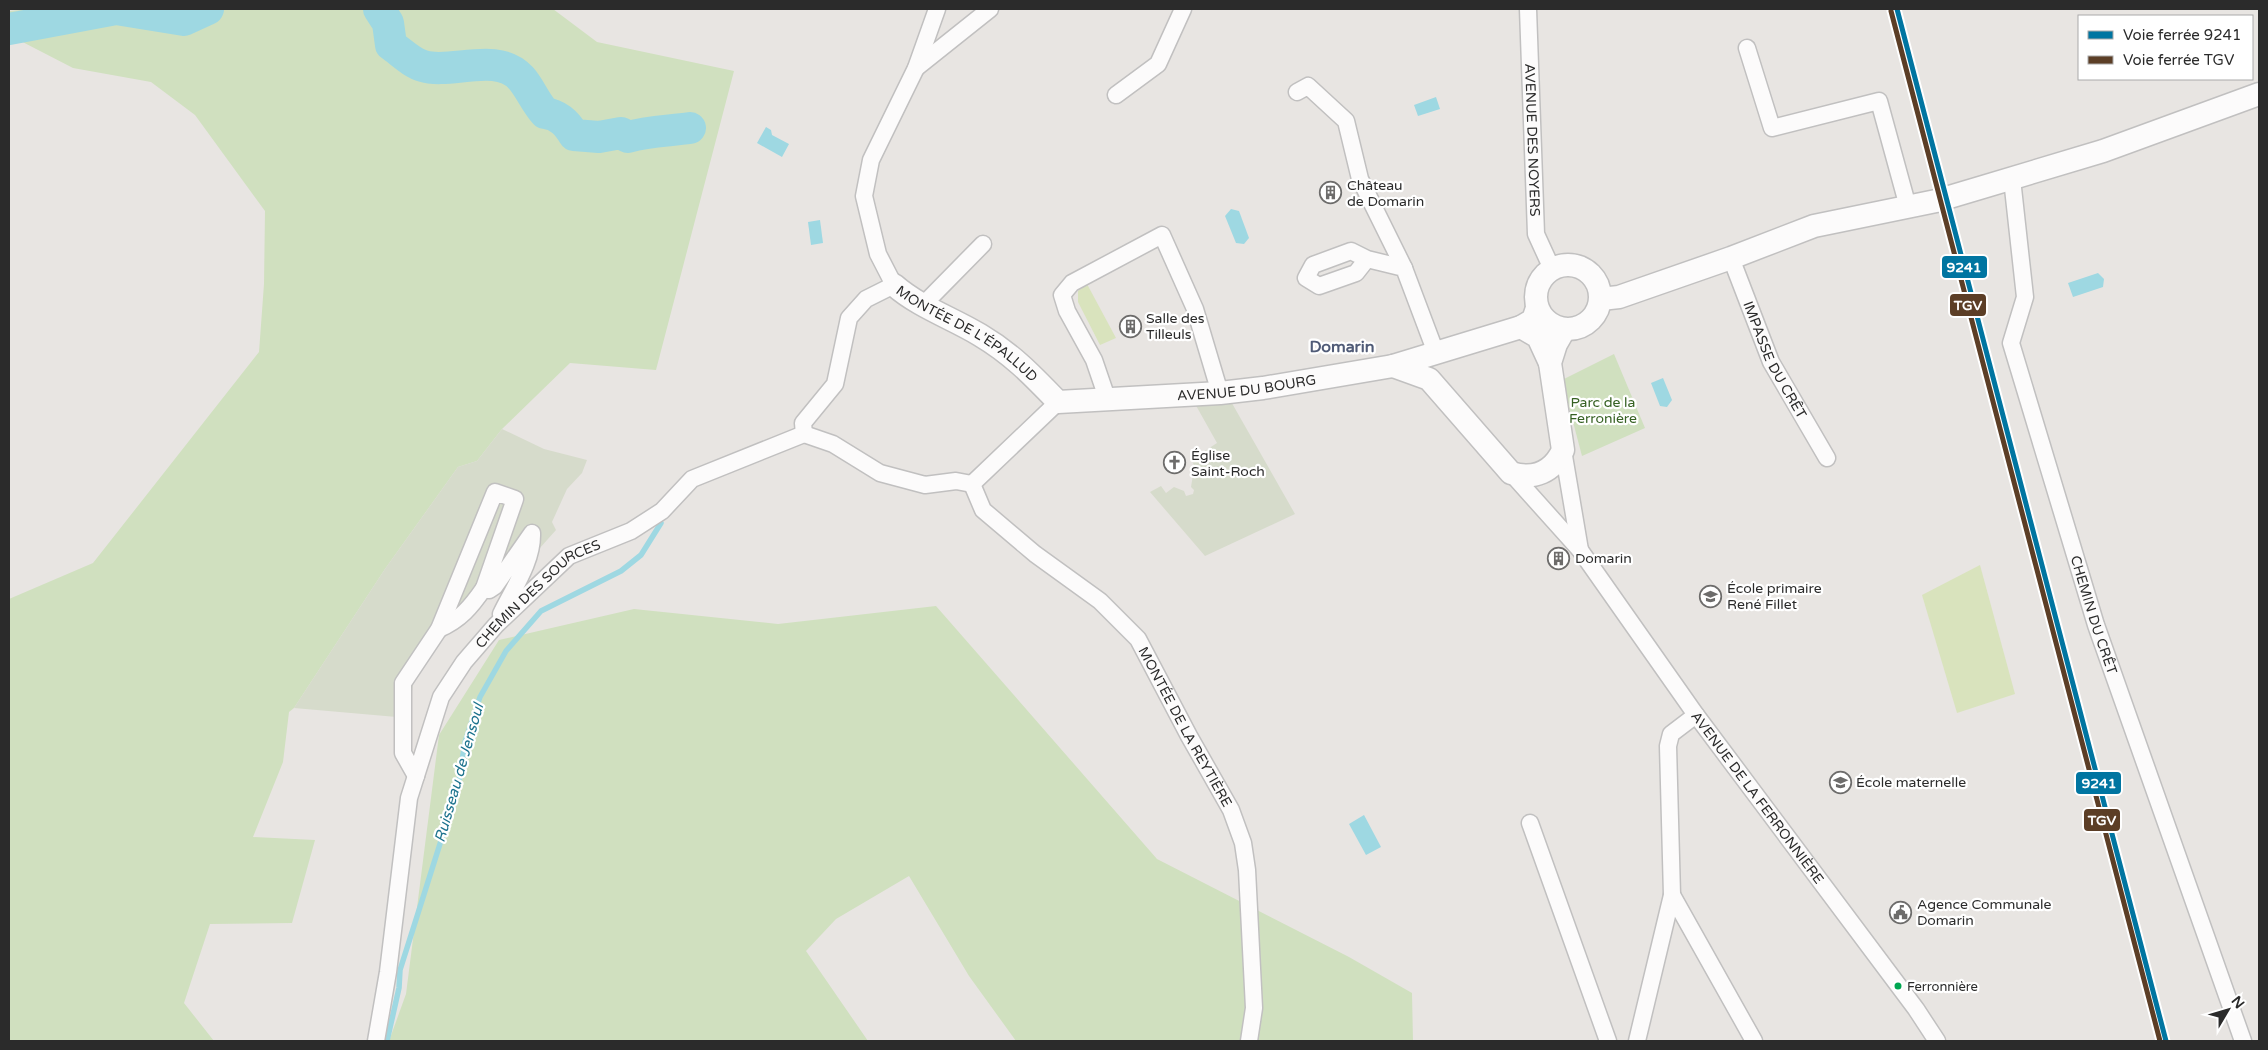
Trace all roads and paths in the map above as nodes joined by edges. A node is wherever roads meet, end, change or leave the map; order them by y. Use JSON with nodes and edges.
{"nodes":[{"id":1,"x":937,"y":9,"type":"edge"},
{"id":2,"x":990,"y":9,"type":"edge"},
{"id":3,"x":1184,"y":9,"type":"edge"},
{"id":4,"x":1528,"y":9,"type":"edge"},
{"id":5,"x":1747,"y":48,"type":"dead end"},
{"id":6,"x":916,"y":68,"type":"junction"},
{"id":7,"x":1297,"y":92,"type":"dead end"},
{"id":8,"x":2259,"y":94,"type":"edge"},
{"id":9,"x":1116,"y":95,"type":"dead end"},
{"id":10,"x":2012,"y":179,"type":"junction"},
{"id":11,"x":1908,"y":207,"type":"junction"},
{"id":12,"x":983,"y":244,"type":"dead end"},
{"id":13,"x":1731,"y":258,"type":"junction"},
{"id":14,"x":1367,"y":259,"type":"dead end"},
{"id":15,"x":1404,"y":268,"type":"junction"},
{"id":16,"x":1552,"y":269,"type":"junction"},
{"id":17,"x":894,"y":285,"type":"junction"},
{"id":18,"x":1601,"y":299,"type":"junction"},
{"id":19,"x":923,"y":304,"type":"junction"},
{"id":20,"x":1538,"y":308,"type":"junction"},
{"id":21,"x":1522,"y":327,"type":"junction"},
{"id":22,"x":1564,"y":330,"type":"junction"},
{"id":23,"x":1443,"y":351,"type":"junction"},
{"id":24,"x":1550,"y":363,"type":"junction"},
{"id":25,"x":1393,"y":366,"type":"junction"},
{"id":26,"x":1429,"y":379,"type":"junction"},
{"id":27,"x":1220,"y":393,"type":"junction"},
{"id":28,"x":1107,"y":398,"type":"junction"},
{"id":29,"x":1058,"y":402,"type":"junction"},
{"id":30,"x":804,"y":434,"type":"junction"},
{"id":31,"x":1563,"y":450,"type":"junction"},
{"id":32,"x":1827,"y":458,"type":"dead end"},
{"id":33,"x":1511,"y":473,"type":"junction"},
{"id":34,"x":972,"y":484,"type":"junction"},
{"id":35,"x":1580,"y":550,"type":"junction"},
{"id":36,"x":484,"y":588,"type":"junction"},
{"id":37,"x":496,"y":625,"type":"junction"},
{"id":38,"x":439,"y":629,"type":"junction"},
{"id":39,"x":1696,"y":715,"type":"junction"},
{"id":40,"x":416,"y":776,"type":"junction"},
{"id":41,"x":1530,"y":823,"type":"dead end"},
{"id":42,"x":1672,"y":895,"type":"junction"},
{"id":43,"x":376,"y":1041,"type":"edge"},
{"id":44,"x":1249,"y":1041,"type":"edge"},
{"id":45,"x":1608,"y":1041,"type":"edge"},
{"id":46,"x":1637,"y":1041,"type":"edge"},
{"id":47,"x":1754,"y":1041,"type":"edge"},
{"id":48,"x":1937,"y":1041,"type":"edge"},
{"id":49,"x":2243,"y":1041,"type":"edge"}],
"edges":[{"from":1,"to":6,"type":"street","name":"MONTÉE DE L'ÉPALLUD"},
{"from":2,"to":6,"type":"street"},
{"from":3,"to":9,"type":"street"},
{"from":4,"to":16,"type":"street","name":"AVENUE DES NOYERS"},
{"from":5,"to":11,"type":"street"},
{"from":6,"to":17,"type":"street","name":"MONTÉE DE L'ÉPALLUD"},
{"from":7,"to":15,"type":"street"},
{"from":8,"to":10,"type":"street"},
{"from":10,"to":11,"type":"street"},
{"from":10,"to":49,"type":"street","name":"CHEMIN DU CRÊT"},
{"from":11,"to":13,"type":"street"},
{"from":12,"to":19,"type":"street"},
{"from":13,"to":18,"type":"street"},
{"from":13,"to":32,"type":"street","name":"IMPASSE DU CRÊT"},
{"from":14,"to":15,"type":"street"},
{"from":15,"to":23,"type":"street"},
{"from":16,"to":18,"type":"street"},
{"from":16,"to":20,"type":"street"},
{"from":17,"to":19,"type":"street","name":"MONTÉE DE L'ÉPALLUD"},
{"from":17,"to":30,"type":"street"},
{"from":18,"to":22,"type":"street"},
{"from":19,"to":29,"type":"street","name":"MONTÉE DE L'ÉPALLUD"},
{"from":20,"to":21,"type":"street"},
{"from":20,"to":22,"type":"street"},
{"from":21,"to":23,"type":"street","name":"AVENUE DU BOURG"},
{"from":21,"to":24,"type":"street"},
{"from":22,"to":24,"type":"street","name":"AVENUE DE LA FERRONNIÈRE"},
{"from":23,"to":25,"type":"street","name":"AVENUE DU BOURG"},
{"from":23,"to":26,"type":"street"},
{"from":24,"to":31,"type":"street","name":"AVENUE DE LA FERRONNIÈRE"},
{"from":25,"to":26,"type":"street","name":"AVENUE DE LA FERRONNIÈRE"},
{"from":25,"to":27,"type":"street","name":"AVENUE DU BOURG"},
{"from":26,"to":33,"type":"street","name":"AVENUE DE LA FERRONNIÈRE"},
{"from":27,"to":28,"type":"street","name":"AVENUE DU BOURG"},
{"from":27,"to":28,"type":"street"},
{"from":28,"to":29,"type":"street","name":"AVENUE DU BOURG"},
{"from":29,"to":34,"type":"street"},
{"from":30,"to":34,"type":"street"},
{"from":30,"to":37,"type":"street","name":"CHEMIN DES SOURCES"},
{"from":31,"to":33,"type":"street"},
{"from":31,"to":35,"type":"street","name":"AVENUE DE LA FERRONNIÈRE"},
{"from":33,"to":35,"type":"street","name":"AVENUE DE LA FERRONNIÈRE"},
{"from":34,"to":44,"type":"street","name":"MONTÉE DE LA REYTIÈRE"},
{"from":35,"to":39,"type":"street","name":"AVENUE DE LA FERRONNIÈRE"},
{"from":36,"to":37,"type":"street"},
{"from":36,"to":38,"type":"street"},
{"from":36,"to":38,"type":"street"},
{"from":37,"to":40,"type":"street","name":"CHEMIN DES SOURCES"},
{"from":38,"to":40,"type":"street"},
{"from":39,"to":42,"type":"street"},
{"from":39,"to":48,"type":"street","name":"AVENUE DE LA FERRONNIÈRE"},
{"from":40,"to":43,"type":"street","name":"CHEMIN DES SOURCES"},
{"from":41,"to":45,"type":"street"},
{"from":42,"to":46,"type":"street"},
{"from":42,"to":47,"type":"street"}]}
